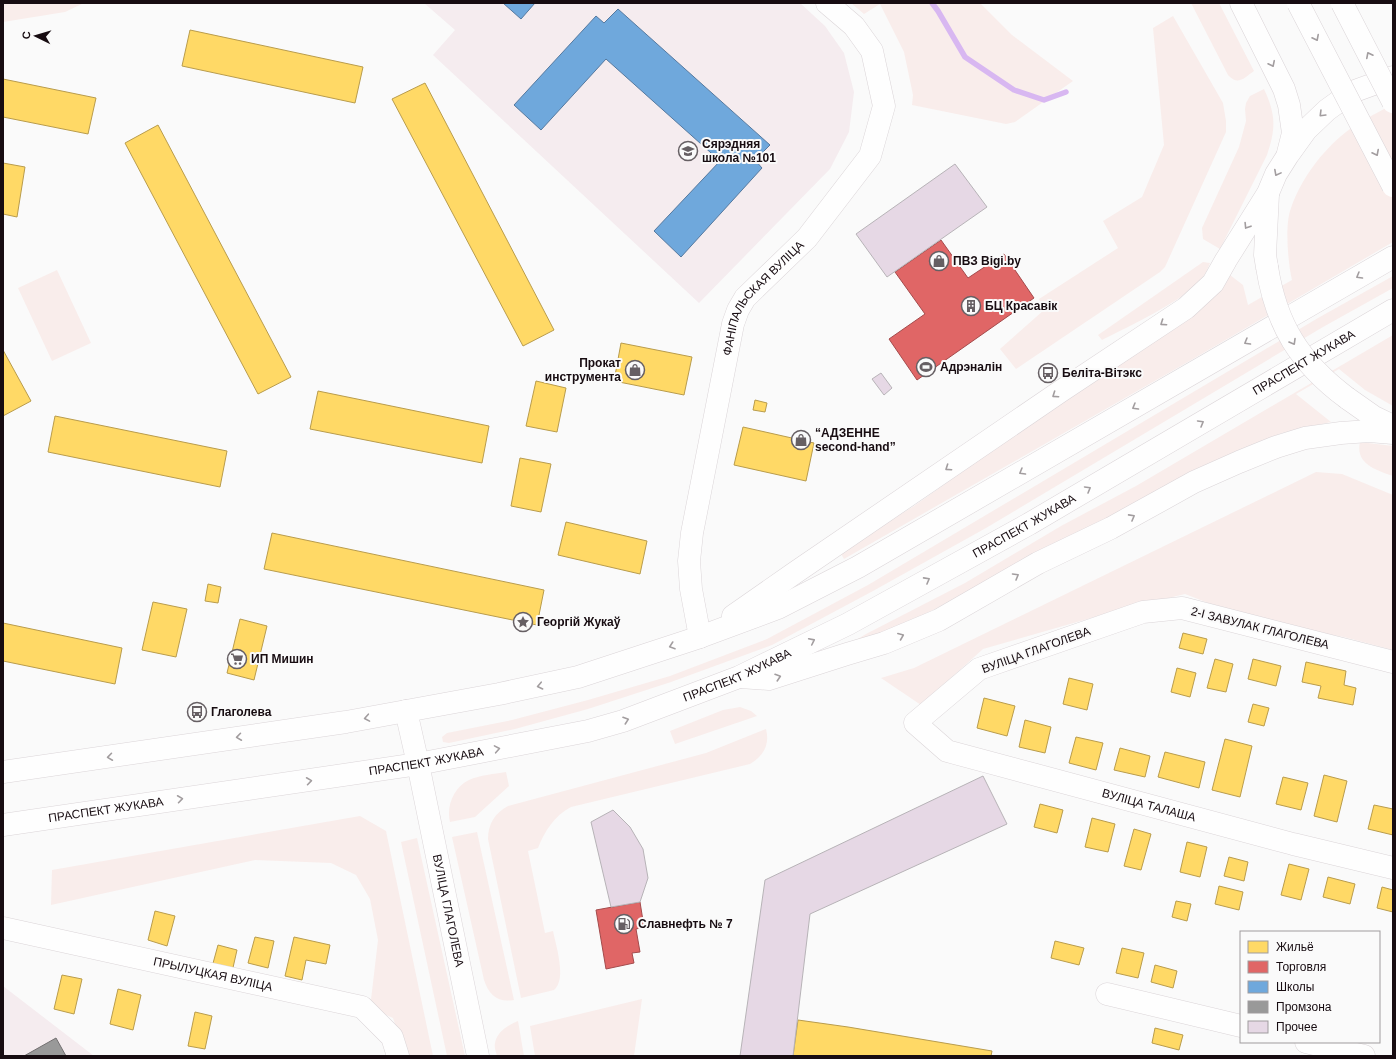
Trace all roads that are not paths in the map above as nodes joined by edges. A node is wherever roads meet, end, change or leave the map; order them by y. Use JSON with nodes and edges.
{"nodes":[{"id":1,"x":827,"y":3,"type":"edge"},
{"id":2,"x":1241,"y":3,"type":"edge"},
{"id":3,"x":1298,"y":3,"type":"edge"},
{"id":4,"x":1342,"y":3,"type":"edge"},
{"id":5,"x":1393,"y":77,"type":"edge"},
{"id":6,"x":1393,"y":102,"type":"edge"},
{"id":7,"x":1288,"y":154,"type":"junction"},
{"id":8,"x":1393,"y":186,"type":"edge"},
{"id":9,"x":1268,"y":193,"type":"junction"},
{"id":10,"x":1393,"y":257,"type":"edge"},
{"id":11,"x":1393,"y":310,"type":"edge"},
{"id":12,"x":1393,"y":426,"type":"edge"},
{"id":13,"x":1393,"y":433,"type":"edge"},
{"id":14,"x":1126,"y":618,"type":"joint"},
{"id":15,"x":705,"y":635,"type":"junction"},
{"id":16,"x":1393,"y":662,"type":"edge"},
{"id":17,"x":739,"y":677,"type":"junction"},
{"id":18,"x":406,"y":711,"type":"junction"},
{"id":19,"x":915,"y":723,"type":"joint"},
{"id":20,"x":418,"y":764,"type":"junction"},
{"id":21,"x":3,"y":772,"type":"edge"},
{"id":22,"x":3,"y":825,"type":"edge"},
{"id":23,"x":1393,"y":868,"type":"edge"},
{"id":24,"x":3,"y":928,"type":"edge"},
{"id":25,"x":1107,"y":994,"type":"dead end"},
{"id":26,"x":1240,"y":1026,"type":"edge"},
{"id":27,"x":1310,"y":1043,"type":"edge"},
{"id":28,"x":398,"y":1056,"type":"edge"},
{"id":29,"x":478,"y":1056,"type":"edge"},
{"id":30,"x":1364,"y":1056,"type":"edge"}],
"edges":[{"from":1,"to":15,"type":"main road","name":"ФАНІПАЛЬСКАЯ ВУЛІЦА"},
{"from":2,"to":7,"type":"main road","one_way":true},
{"from":3,"to":8,"type":"main road","one_way":true,"bridge":true},
{"from":6,"to":4,"type":"main road","one_way":true,"bridge":true},
{"from":5,"to":7,"type":"main road","one_way":true},
{"from":7,"to":9,"type":"main road","one_way":true},
{"from":9,"to":12,"type":"main road","one_way":true,"bridge":true},
{"from":9,"to":15,"type":"main road","one_way":true},
{"from":10,"to":15,"type":"main road","one_way":true},
{"from":17,"to":11,"type":"main road","name":"ПРАСПЕКТ ЖУКАВА","one_way":true},
{"from":17,"to":13,"type":"main road","one_way":true},
{"from":14,"to":16,"type":"main road","name":"2-І ЗАВУЛАК ГЛАГОЛЕВА"},
{"from":14,"to":19,"type":"main road","name":"ВУЛІЦА ГЛАГОЛЕВА"},
{"from":15,"to":18,"type":"main road","one_way":true},
{"from":20,"to":17,"type":"main road","name":"ПРАСПЕКТ ЖУКАВА","one_way":true},
{"from":18,"to":20,"type":"main road","name":"ВУЛІЦА ГЛАГОЛЕВА"},
{"from":18,"to":21,"type":"main road","one_way":true},
{"from":19,"to":23,"type":"main road","name":"ВУЛІЦА ТАЛАША"},
{"from":22,"to":20,"type":"main road","name":"ПРАСПЕКТ ЖУКАВА","one_way":true},
{"from":20,"to":29,"type":"main road","name":"ВУЛІЦА ГЛАГОЛЕВА"},
{"from":24,"to":28,"type":"main road","name":"ПРЫЛУЦКАЯ ВУЛІЦА"},
{"from":25,"to":26,"type":"main road"},
{"from":27,"to":30,"type":"main road"}]}
